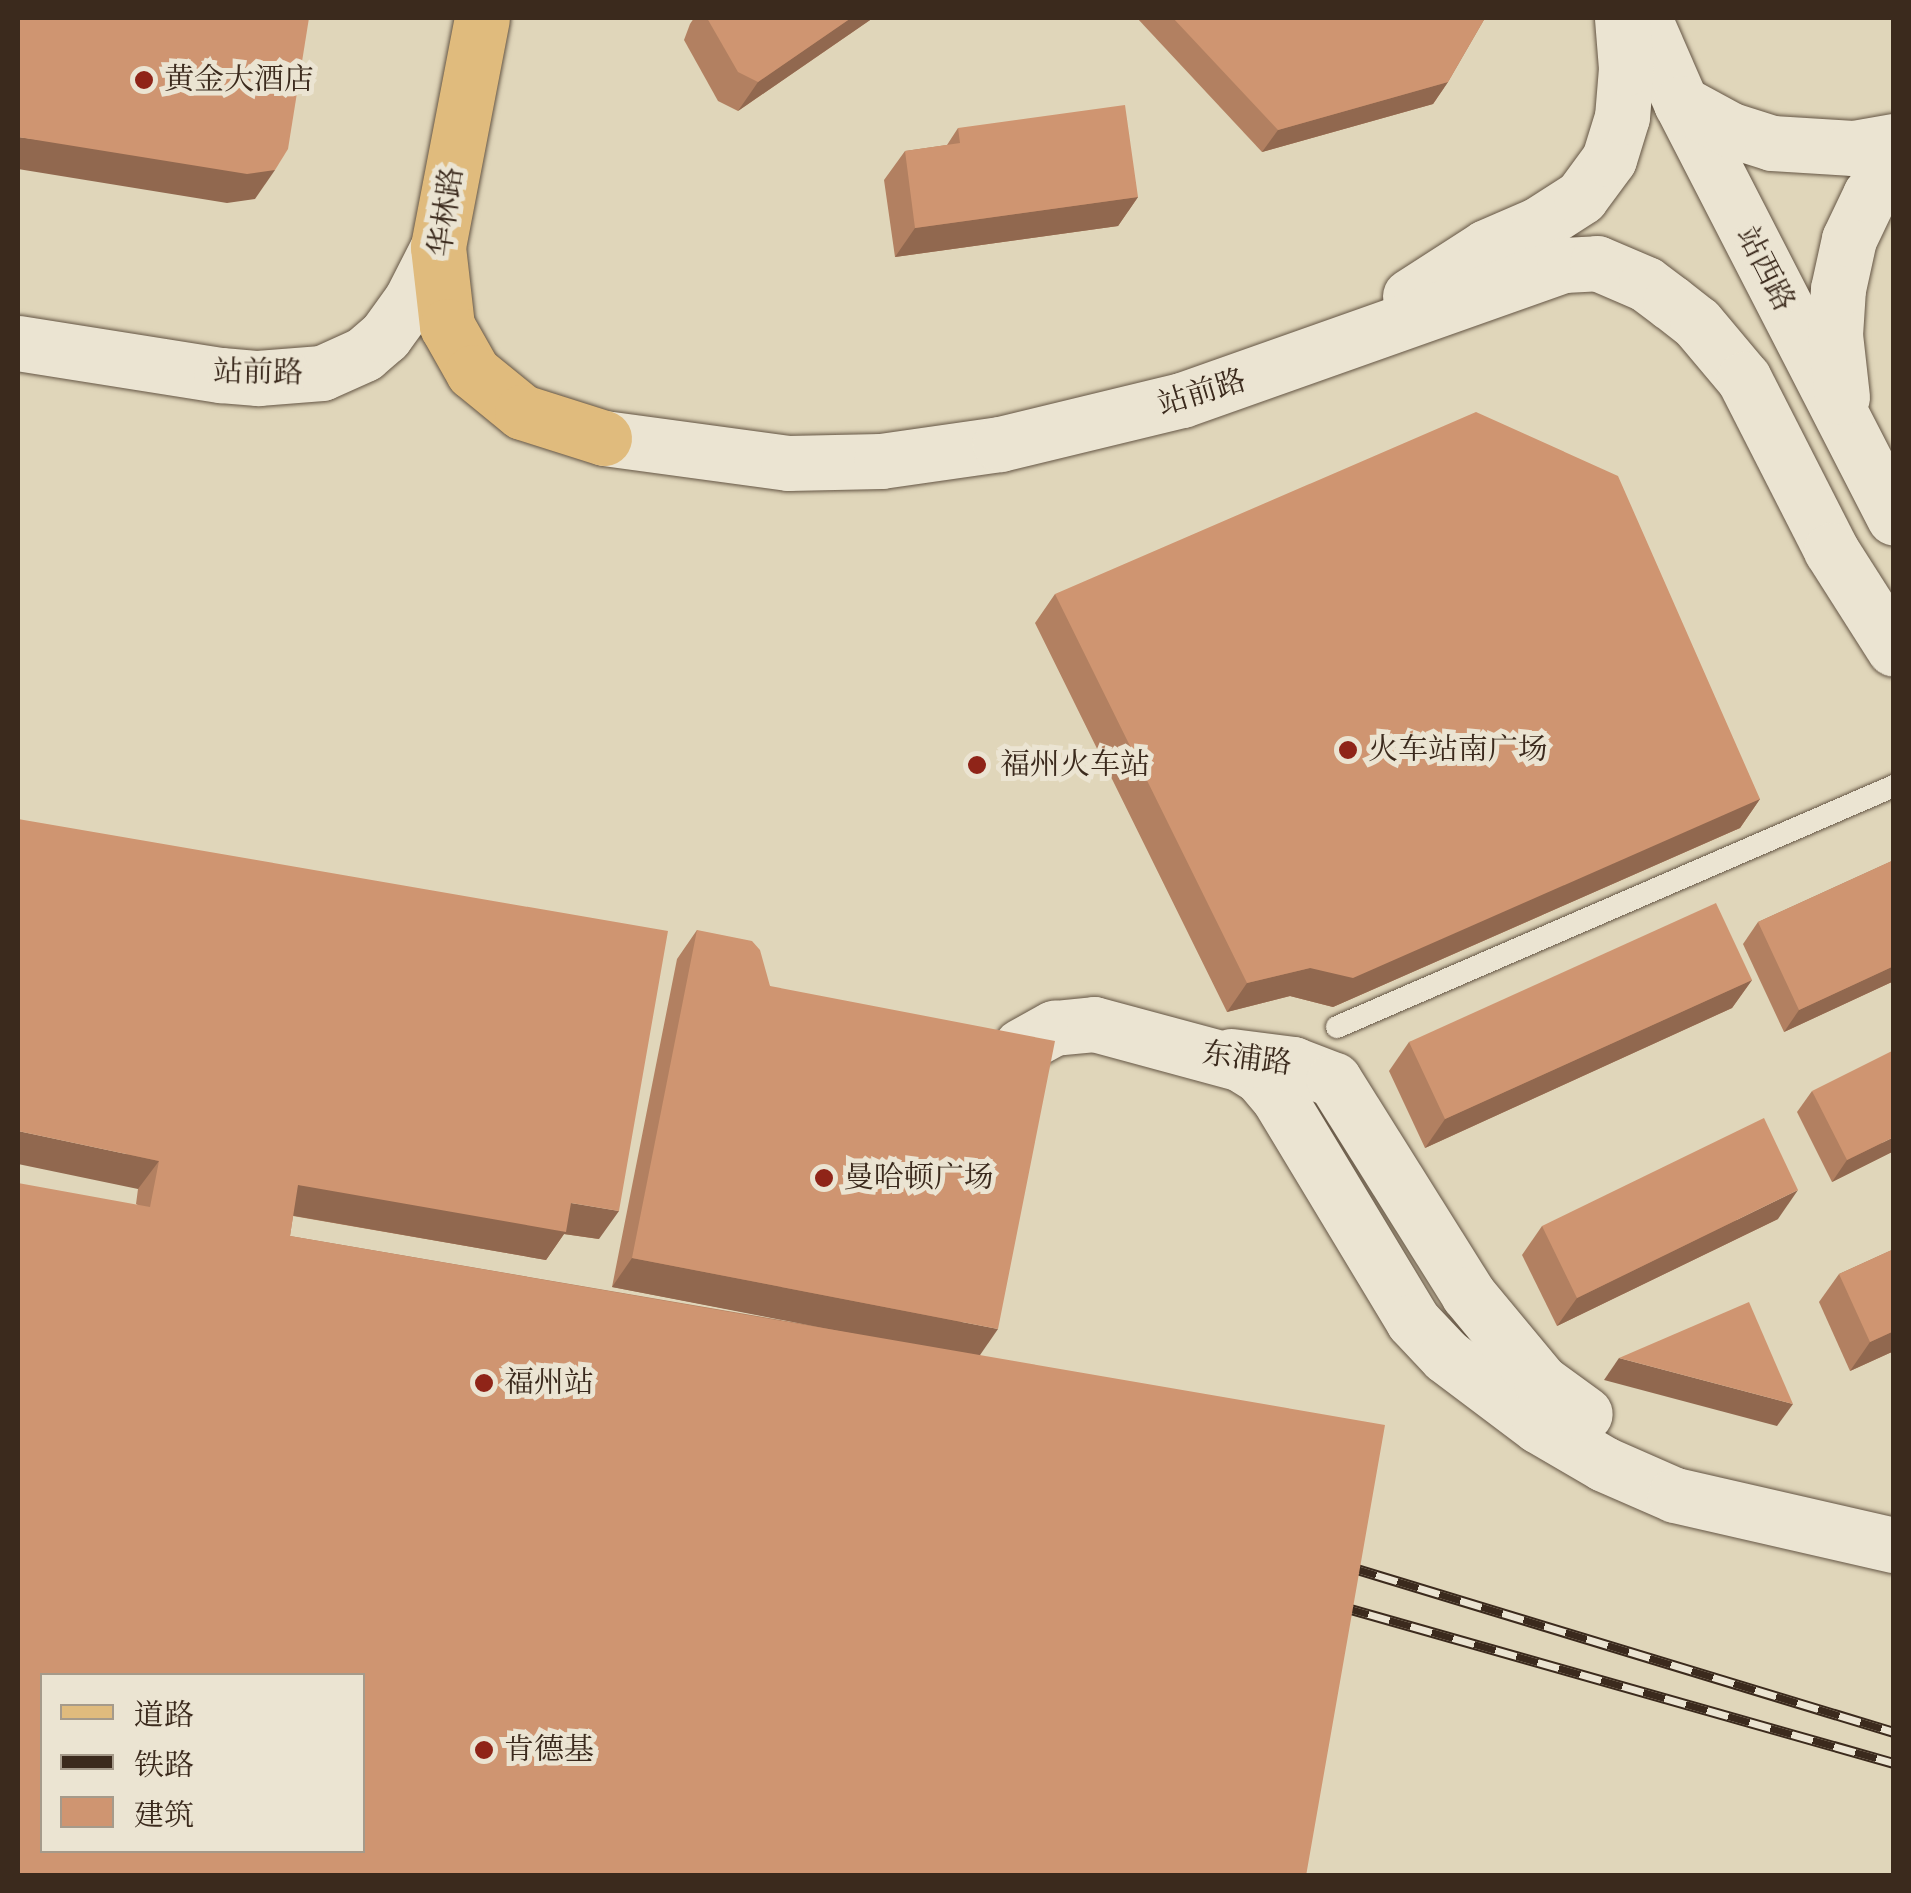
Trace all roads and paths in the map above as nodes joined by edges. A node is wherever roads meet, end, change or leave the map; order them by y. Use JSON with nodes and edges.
{"nodes":[{"id":1,"x":482,"y":18,"type":"edge"},
{"id":2,"x":1622,"y":18,"type":"edge"},
{"id":3,"x":1644,"y":18,"type":"edge"},
{"id":4,"x":1681,"y":103,"type":"junction"},
{"id":5,"x":1894,"y":141,"type":"edge"},
{"id":6,"x":1894,"y":168,"type":"edge"},
{"id":7,"x":438,"y":246,"type":"junction"},
{"id":8,"x":18,"y":343,"type":"edge"},
{"id":9,"x":1332,"y":348,"type":"junction"},
{"id":10,"x":1846,"y":430,"type":"junction"},
{"id":11,"x":604,"y":438,"type":"joint"},
{"id":12,"x":1894,"y":518,"type":"edge"},
{"id":13,"x":1831,"y":550,"type":"junction"},
{"id":14,"x":1894,"y":650,"type":"edge"},
{"id":15,"x":1894,"y":687,"type":"edge"},
{"id":16,"x":1894,"y":786,"type":"edge"},
{"id":17,"x":1337,"y":1026,"type":"dead end"},
{"id":18,"x":1021,"y":1046,"type":"edge"},
{"id":19,"x":1188,"y":1050,"type":"junction"},
{"id":20,"x":1894,"y":1508,"type":"edge"},
{"id":21,"x":1894,"y":1545,"type":"edge"}],
"edges":[{"from":1,"to":7,"type":"main road","name":"华林路"},
{"from":2,"to":9,"type":"main road"},
{"from":3,"to":4,"type":"main road","name":"站西路"},
{"from":4,"to":5,"type":"main road"},
{"from":4,"to":10,"type":"main road","name":"站西路"},
{"from":6,"to":10,"type":"main road"},
{"from":7,"to":8,"type":"main road","name":"站前路"},
{"from":7,"to":11,"type":"main road","name":"华林路"},
{"from":9,"to":11,"type":"main road","name":"站前路"},
{"from":9,"to":13,"type":"main road","name":"站前路"},
{"from":10,"to":12,"type":"main road","name":"站西路"},
{"from":13,"to":14,"type":"main road"},
{"from":13,"to":15,"type":"main road"},
{"from":16,"to":17,"type":"lane"},
{"from":18,"to":19,"type":"main road"},
{"from":19,"to":20,"type":"main road","name":"东浦路"},
{"from":19,"to":21,"type":"main road","name":"东浦路"}]}
